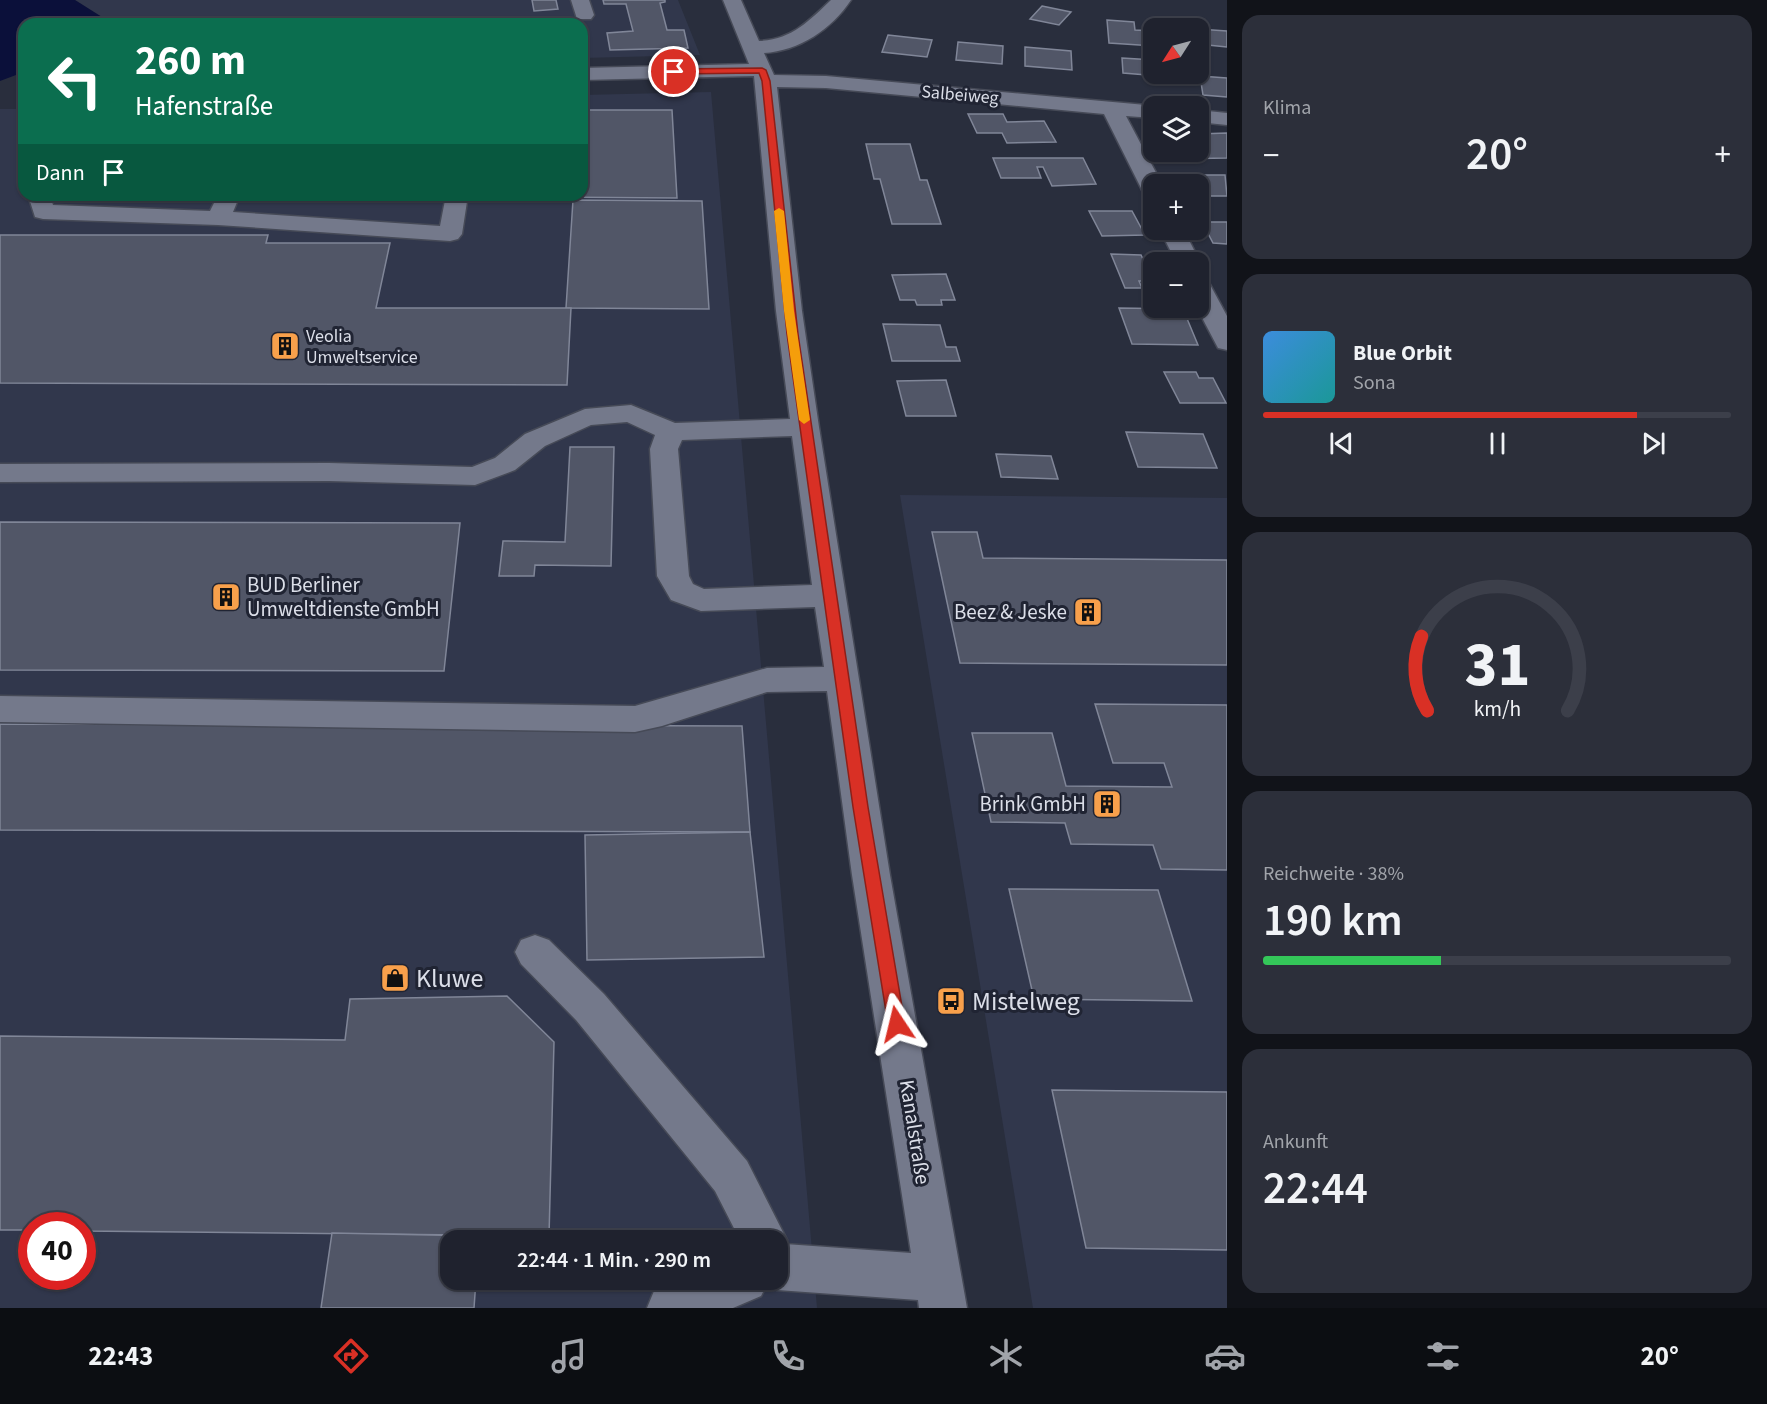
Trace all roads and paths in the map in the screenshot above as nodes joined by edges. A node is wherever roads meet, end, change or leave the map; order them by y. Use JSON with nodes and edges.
{"nodes":[{"id":1,"x":732,"y":0,"type":"edge"},
{"id":2,"x":842,"y":0,"type":"edge"},
{"id":3,"x":754,"y":47,"type":"junction"},
{"id":4,"x":588,"y":74,"type":"edge"},
{"id":5,"x":764,"y":76,"type":"junction"},
{"id":6,"x":1112,"y":109,"type":"junction"},
{"id":7,"x":1143,"y":111,"type":"edge"},
{"id":8,"x":1209,"y":117,"type":"edge"},
{"id":9,"x":1227,"y":118,"type":"edge"},
{"id":10,"x":1145,"y":174,"type":"edge"},
{"id":11,"x":40,"y":201,"type":"edge"},
{"id":12,"x":226,"y":201,"type":"edge"},
{"id":13,"x":456,"y":201,"type":"edge"},
{"id":14,"x":218,"y":218,"type":"junction"},
{"id":15,"x":1209,"y":306,"type":"edge"},
{"id":16,"x":1227,"y":342,"type":"edge"},
{"id":17,"x":805,"y":427,"type":"junction"},
{"id":18,"x":671,"y":432,"type":"junction"},
{"id":19,"x":0,"y":473,"type":"edge"},
{"id":20,"x":830,"y":595,"type":"junction"},
{"id":21,"x":842,"y":679,"type":"junction"},
{"id":22,"x":0,"y":709,"type":"edge"},
{"id":23,"x":535,"y":952,"type":"dead end"},
{"id":24,"x":759,"y":1230,"type":"edge"},
{"id":25,"x":788,"y":1269,"type":"edge"},
{"id":26,"x":718,"y":1290,"type":"edge"},
{"id":27,"x":941,"y":1293,"type":"edge"},
{"id":28,"x":670,"y":1308,"type":"edge"}],
"edges":[{"from":1,"to":3,"type":"street","name":"Kanalstraße"},
{"from":2,"to":3,"type":"street"},
{"from":3,"to":5,"type":"street","name":"Kanalstraße"},
{"from":4,"to":5,"type":"street","name":"Salbeiweg"},
{"from":5,"to":6,"type":"street","name":"Salbeiweg"},
{"from":5,"to":17,"type":"street","name":"Kanalstraße"},
{"from":6,"to":7,"type":"street","name":"Salbeiweg"},
{"from":6,"to":10,"type":"street"},
{"from":8,"to":9,"type":"street"},
{"from":11,"to":14,"type":"street"},
{"from":12,"to":14,"type":"street"},
{"from":13,"to":14,"type":"street"},
{"from":15,"to":16,"type":"street"},
{"from":17,"to":18,"type":"street"},
{"from":17,"to":20,"type":"street","name":"Kanalstraße"},
{"from":18,"to":19,"type":"street"},
{"from":18,"to":20,"type":"street"},
{"from":20,"to":21,"type":"street","name":"Kanalstraße"},
{"from":21,"to":22,"type":"street"},
{"from":21,"to":27,"type":"street","name":"Kanalstraße"},
{"from":23,"to":24,"type":"street"},
{"from":25,"to":27,"type":"street"},
{"from":26,"to":28,"type":"street"}]}
